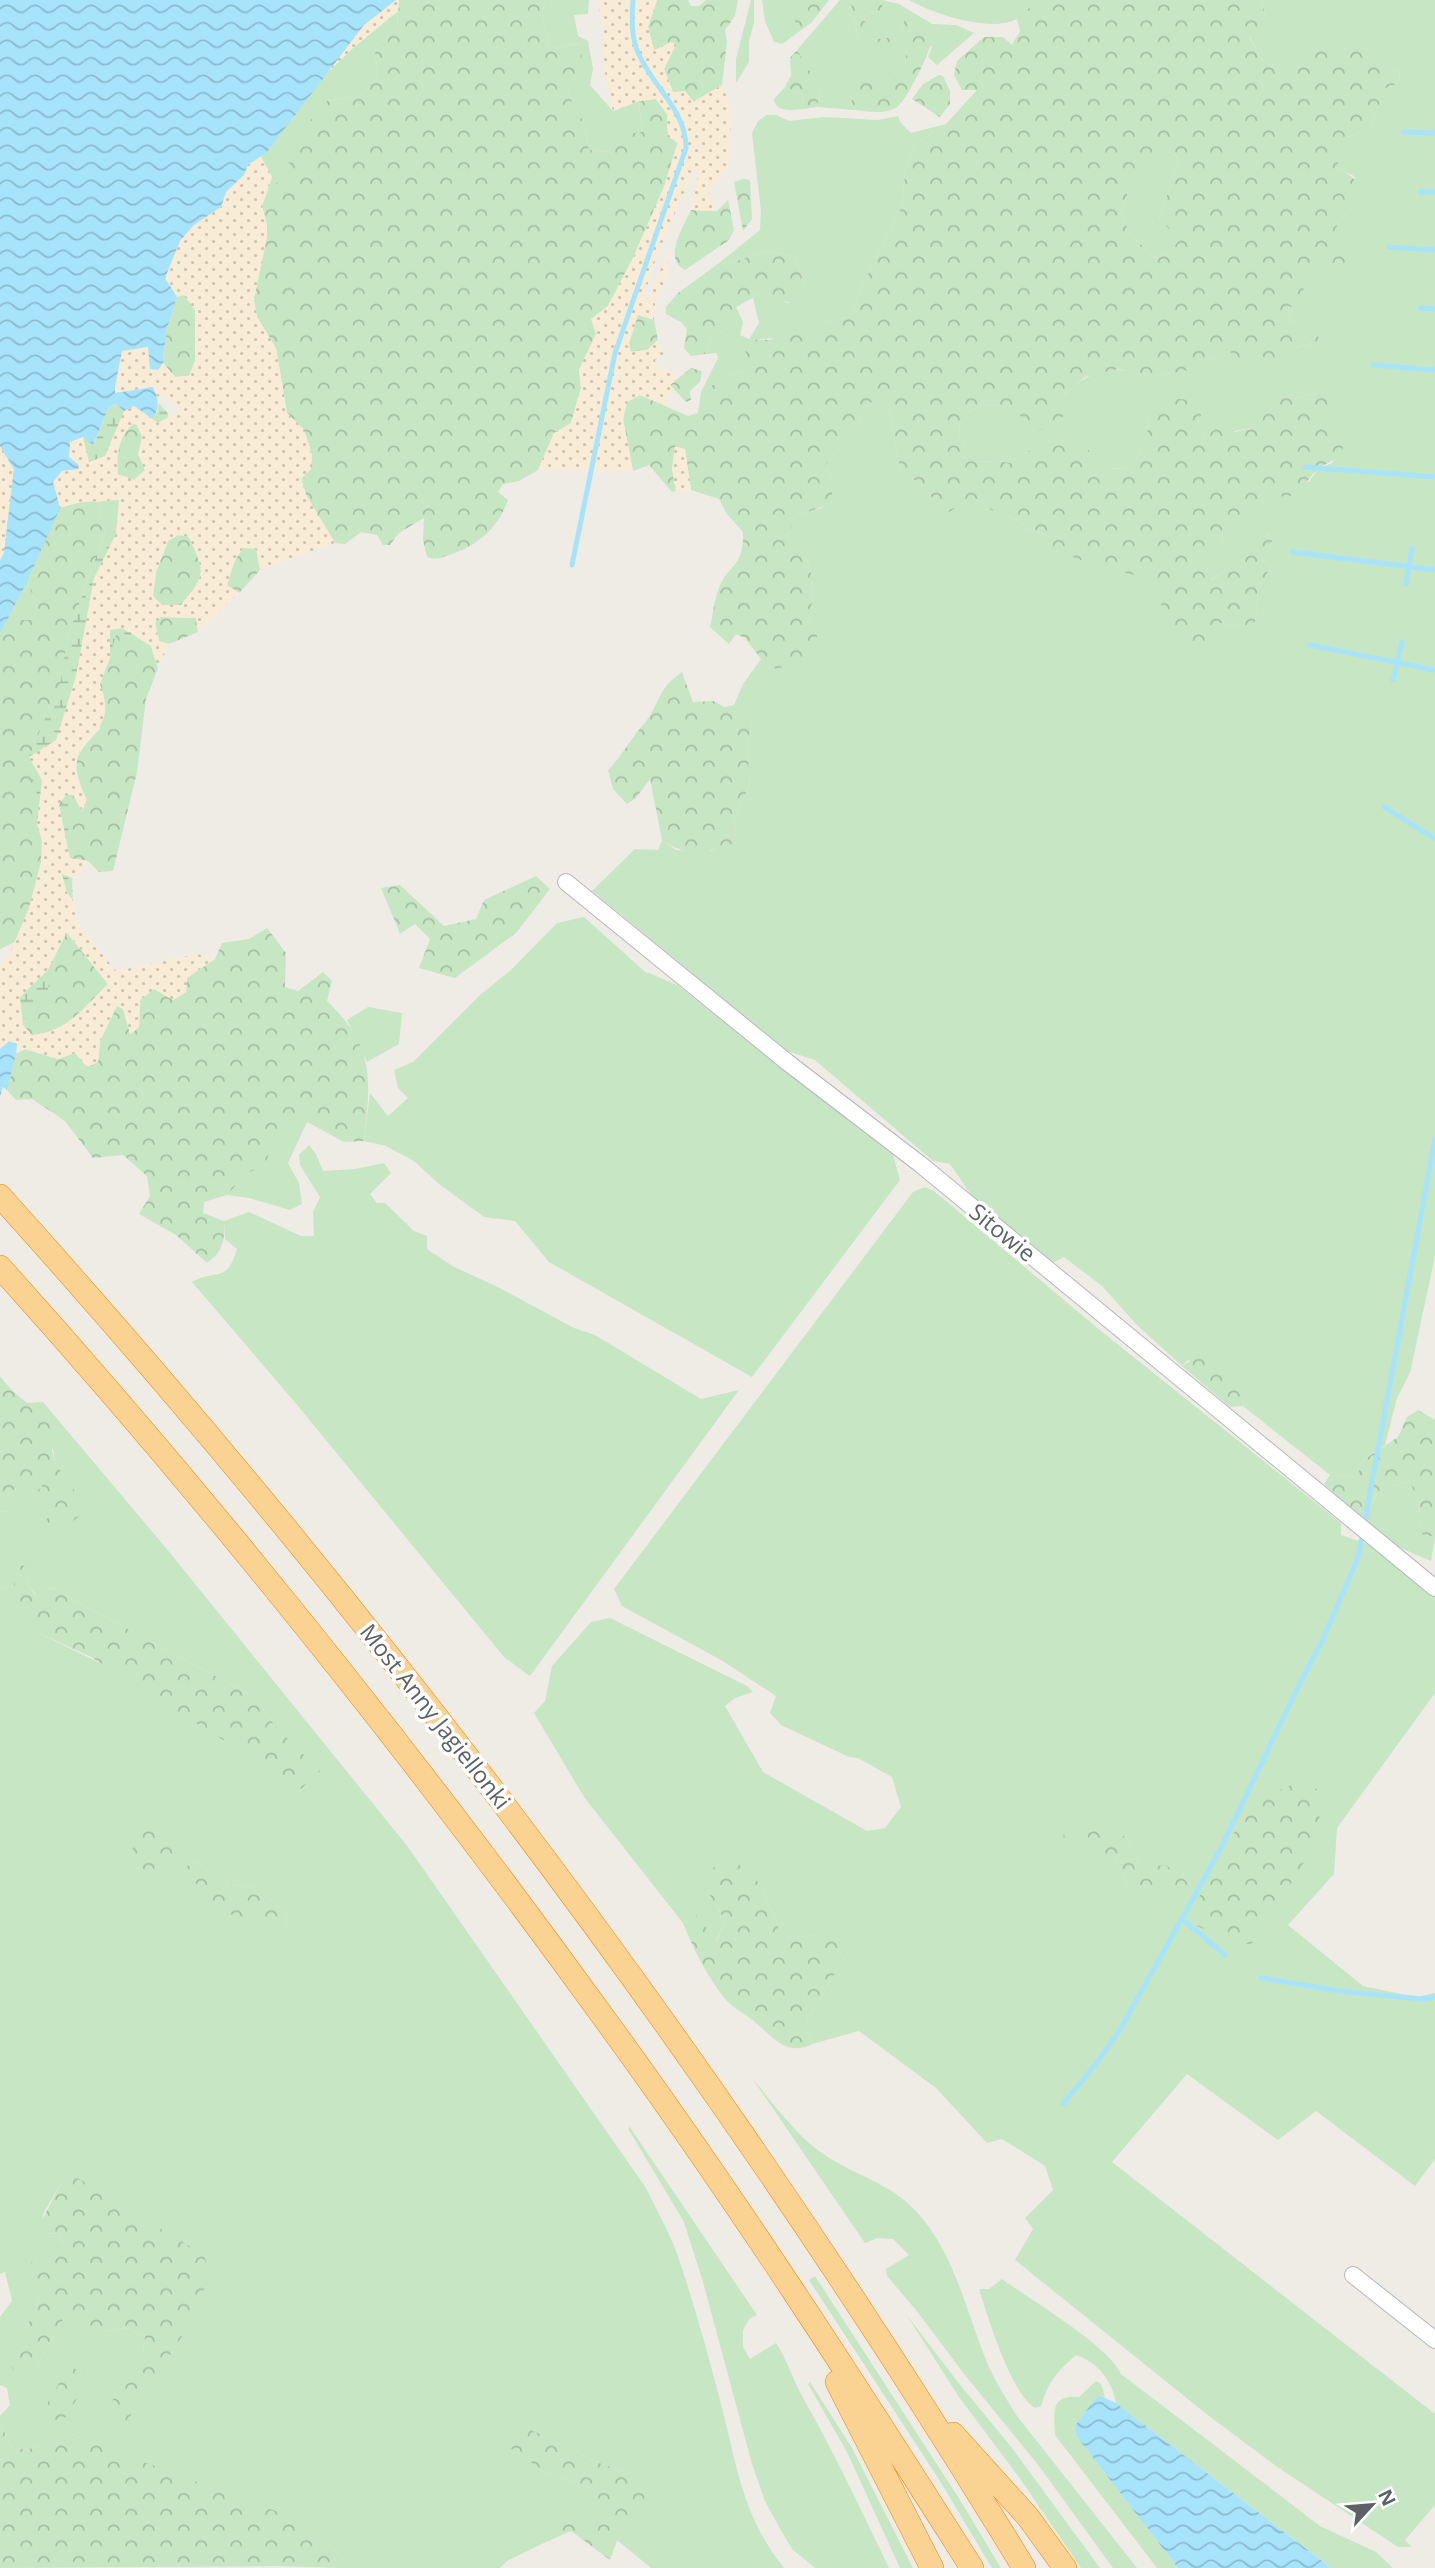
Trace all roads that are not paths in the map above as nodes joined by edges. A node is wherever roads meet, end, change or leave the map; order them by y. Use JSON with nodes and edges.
{"nodes":[{"id":1,"x":566,"y":882,"type":"dead end"},
{"id":2,"x":0,"y":1196,"type":"edge"},
{"id":3,"x":0,"y":1267,"type":"edge"},
{"id":4,"x":1435,"y":1588,"type":"edge"},
{"id":5,"x":1353,"y":2275,"type":"dead end"},
{"id":6,"x":792,"y":2291,"type":"junction"},
{"id":7,"x":1435,"y":2340,"type":"edge"},
{"id":8,"x":913,"y":2389,"type":"junction"},
{"id":9,"x":932,"y":2568,"type":"edge"},
{"id":10,"x":972,"y":2568,"type":"edge"},
{"id":11,"x":1024,"y":2568,"type":"edge"},
{"id":12,"x":1065,"y":2568,"type":"edge"}],
"edges":[{"from":1,"to":4,"type":"street","name":"Sitowie"},
{"from":2,"to":8,"type":"highway","name":"Most Anny Jagiellonki"},
{"from":3,"to":6,"type":"highway","name":"Most Anny Jagiellonki"},
{"from":5,"to":7,"type":"street"},
{"from":6,"to":9,"type":"highway"},
{"from":6,"to":10,"type":"highway"},
{"from":8,"to":11,"type":"highway"},
{"from":8,"to":12,"type":"highway"}]}
